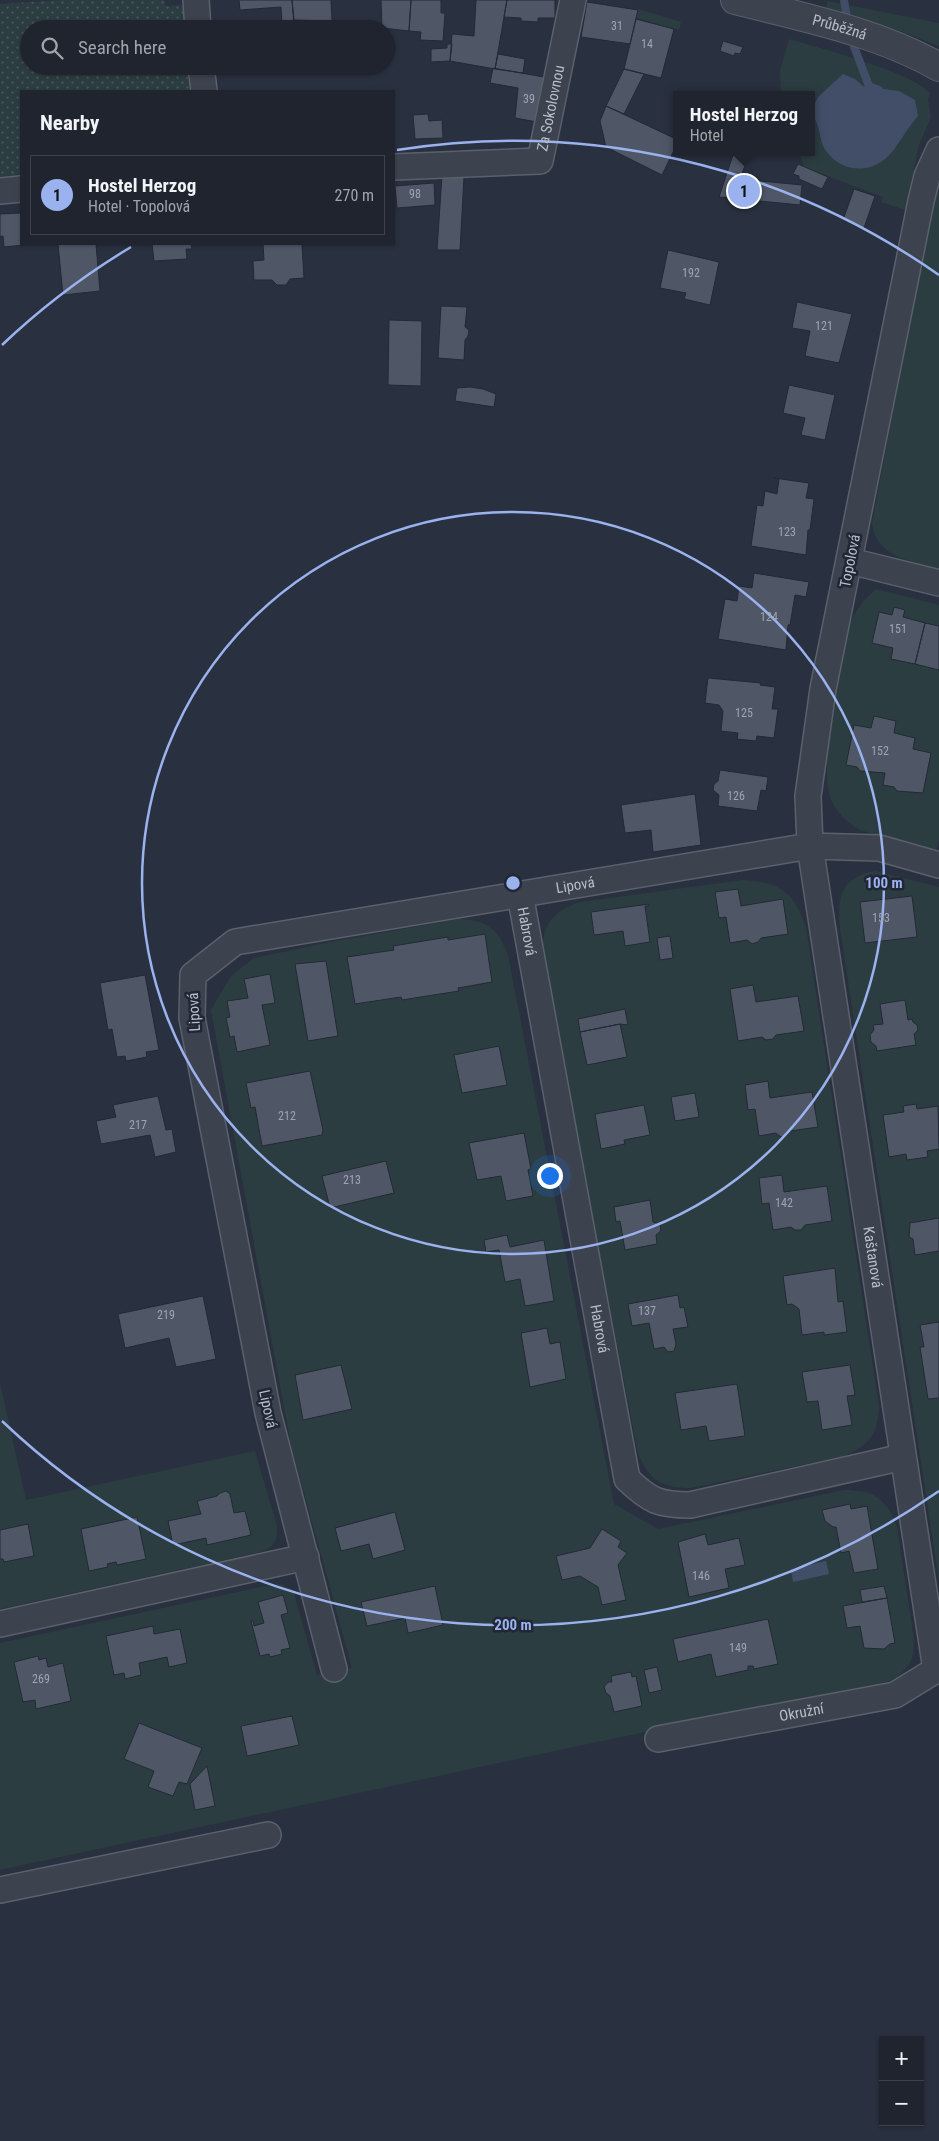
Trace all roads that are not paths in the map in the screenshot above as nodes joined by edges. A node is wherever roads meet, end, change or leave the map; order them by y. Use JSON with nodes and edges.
{"nodes":[{"id":1,"x":196,"y":0,"type":"edge"},
{"id":2,"x":573,"y":0,"type":"edge"},
{"id":3,"x":735,"y":0,"type":"edge"},
{"id":4,"x":197,"y":20,"type":"edge"},
{"id":5,"x":939,"y":67,"type":"edge"},
{"id":6,"x":203,"y":75,"type":"edge"},
{"id":7,"x":204,"y":90,"type":"edge"},
{"id":8,"x":939,"y":150,"type":"edge"},
{"id":9,"x":395,"y":167,"type":"edge"},
{"id":10,"x":20,"y":189,"type":"edge"},
{"id":11,"x":0,"y":191,"type":"edge"},
{"id":12,"x":850,"y":561,"type":"junction"},
{"id":13,"x":939,"y":583,"type":"edge"},
{"id":14,"x":810,"y":846,"type":"junction"},
{"id":15,"x":939,"y":865,"type":"edge"},
{"id":16,"x":520,"y":894,"type":"junction"},
{"id":17,"x":903,"y":1457,"type":"junction"},
{"id":18,"x":306,"y":1557,"type":"junction"},
{"id":19,"x":0,"y":1624,"type":"edge"},
{"id":20,"x":334,"y":1669,"type":"dead end"},
{"id":21,"x":937,"y":1670,"type":"edge"},
{"id":22,"x":658,"y":1740,"type":"dead end"},
{"id":23,"x":268,"y":1835,"type":"dead end"},
{"id":24,"x":0,"y":1890,"type":"edge"}],
"edges":[{"from":1,"to":4,"type":"street"},
{"from":2,"to":9,"type":"street","name":"Za Sokolovnou"},
{"from":3,"to":5,"type":"street","name":"Průběžná"},
{"from":6,"to":7,"type":"street"},
{"from":8,"to":12,"type":"street","name":"Topolová"},
{"from":10,"to":11,"type":"street"},
{"from":12,"to":13,"type":"street"},
{"from":12,"to":14,"type":"street","name":"Topolová"},
{"from":14,"to":15,"type":"street"},
{"from":14,"to":16,"type":"street","name":"Lipová"},
{"from":14,"to":17,"type":"street","name":"Kaštanová"},
{"from":16,"to":17,"type":"street","name":"Habrová"},
{"from":16,"to":18,"type":"street","name":"Lipová"},
{"from":17,"to":21,"type":"street","name":"Kaštanová"},
{"from":18,"to":19,"type":"street"},
{"from":18,"to":20,"type":"street","name":"Lipová"},
{"from":21,"to":22,"type":"street","name":"Okružní"},
{"from":23,"to":24,"type":"street"}]}
